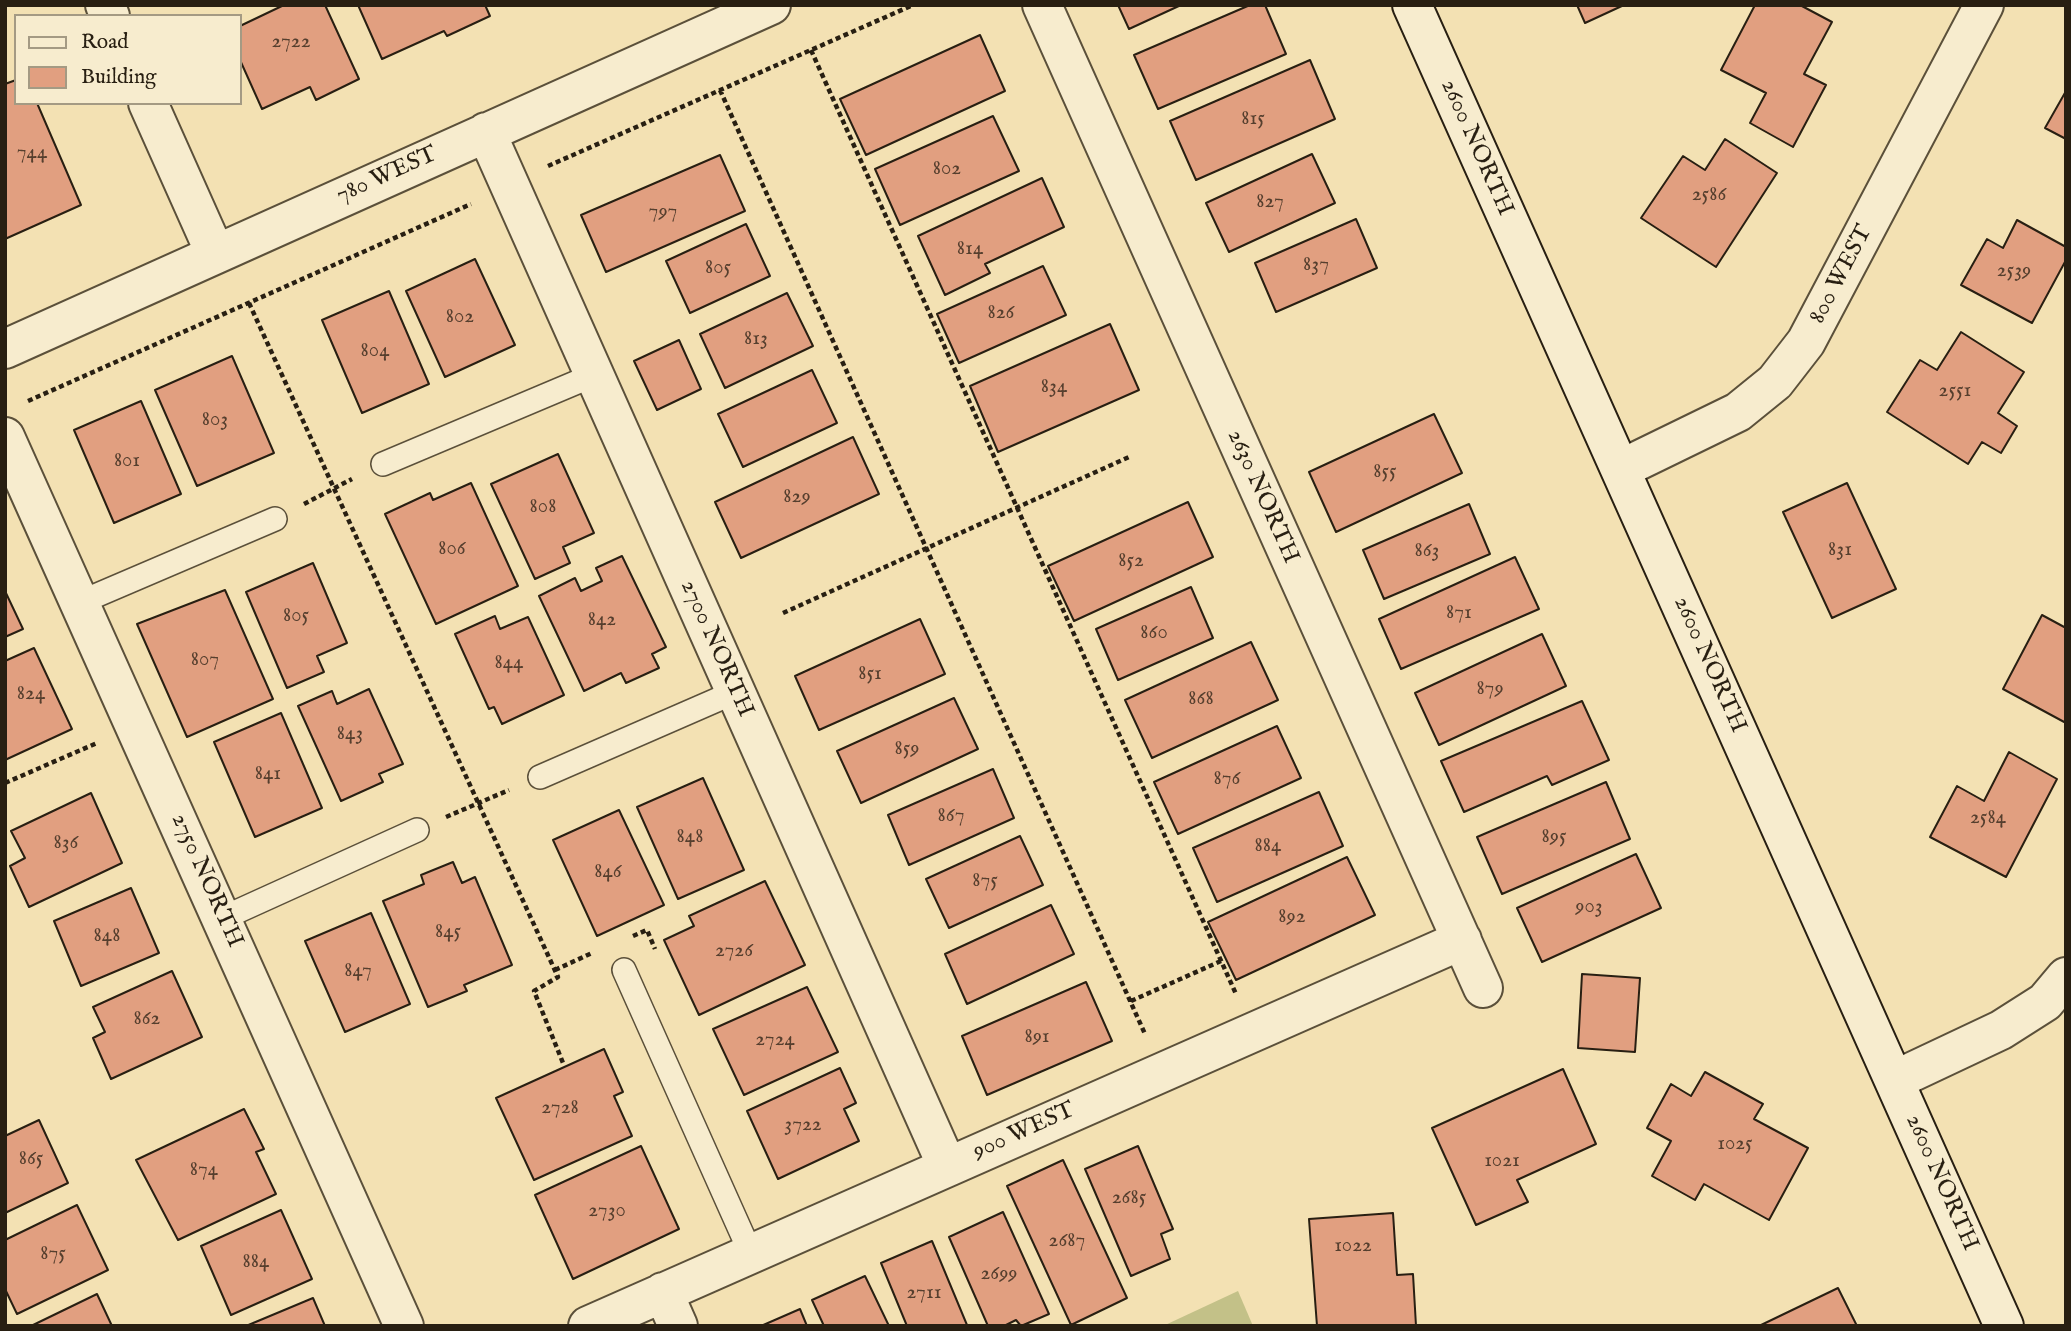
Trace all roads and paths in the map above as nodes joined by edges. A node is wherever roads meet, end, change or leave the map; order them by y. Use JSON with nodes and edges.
{"nodes":[{"id":1,"x":771,"y":5,"type":"edge"},
{"id":2,"x":913,"y":5,"type":"edge"},
{"id":3,"x":1042,"y":5,"type":"edge"},
{"id":4,"x":1412,"y":5,"type":"edge"},
{"id":5,"x":1984,"y":5,"type":"edge"},
{"id":6,"x":811,"y":50,"type":"junction"},
{"id":7,"x":720,"y":90,"type":"junction"},
{"id":8,"x":149,"y":105,"type":"edge"},
{"id":9,"x":486,"y":131,"type":"junction"},
{"id":10,"x":555,"y":163,"type":"dead end"},
{"id":11,"x":463,"y":208,"type":"dead end"},
{"id":12,"x":215,"y":253,"type":"junction"},
{"id":13,"x":249,"y":303,"type":"junction"},
{"id":14,"x":5,"y":349,"type":"edge"},
{"id":15,"x":594,"y":375,"type":"junction"},
{"id":16,"x":41,"y":395,"type":"dead end"},
{"id":17,"x":5,"y":437,"type":"edge"},
{"id":18,"x":1129,"y":457,"type":"dead end"},
{"id":19,"x":383,"y":464,"type":"joint"},
{"id":20,"x":1621,"y":468,"type":"junction"},
{"id":21,"x":334,"y":488,"type":"junction"},
{"id":22,"x":1017,"y":507,"type":"junction"},
{"id":23,"x":275,"y":519,"type":"joint"},
{"id":24,"x":926,"y":548,"type":"junction"},
{"id":25,"x":81,"y":602,"type":"junction"},
{"id":26,"x":783,"y":613,"type":"dead end"},
{"id":27,"x":735,"y":692,"type":"junction"},
{"id":28,"x":101,"y":741,"type":"dead end"},
{"id":29,"x":540,"y":777,"type":"joint"},
{"id":30,"x":5,"y":783,"type":"edge"},
{"id":31,"x":479,"y":803,"type":"junction"},
{"id":32,"x":417,"y":830,"type":"joint"},
{"id":33,"x":223,"y":918,"type":"junction"},
{"id":34,"x":1462,"y":940,"type":"junction"},
{"id":35,"x":1221,"y":961,"type":"junction"},
{"id":36,"x":624,"y":970,"type":"dead end"},
{"id":37,"x":2066,"y":977,"type":"edge"},
{"id":38,"x":1483,"y":988,"type":"dead end"},
{"id":39,"x":1131,"y":1001,"type":"junction"},
{"id":40,"x":1240,"y":1002,"type":"dead end"},
{"id":41,"x":1150,"y":1044,"type":"dead end"},
{"id":42,"x":563,"y":1063,"type":"dead end"},
{"id":43,"x":1895,"y":1080,"type":"junction"},
{"id":44,"x":947,"y":1166,"type":"junction"},
{"id":45,"x":751,"y":1254,"type":"junction"},
{"id":46,"x":671,"y":1309,"type":"edge"},
{"id":47,"x":404,"y":1326,"type":"edge"},
{"id":48,"x":588,"y":1326,"type":"edge"},
{"id":49,"x":2004,"y":1326,"type":"edge"}],
"edges":[{"from":1,"to":9,"type":"street","name":"780 WEST"},
{"from":2,"to":6,"type":"path"},
{"from":3,"to":34,"type":"street","name":"2630 NORTH"},
{"from":4,"to":20,"type":"street","name":"2600 NORTH"},
{"from":5,"to":20,"type":"street","name":"800 WEST"},
{"from":6,"to":7,"type":"path"},
{"from":6,"to":22,"type":"path"},
{"from":7,"to":10,"type":"path"},
{"from":7,"to":24,"type":"path"},
{"from":8,"to":12,"type":"street"},
{"from":9,"to":12,"type":"street","name":"780 WEST"},
{"from":9,"to":15,"type":"street","name":"2700 NORTH"},
{"from":11,"to":13,"type":"path"},
{"from":12,"to":14,"type":"street","name":"780 WEST"},
{"from":13,"to":16,"type":"path"},
{"from":13,"to":21,"type":"path"},
{"from":15,"to":19,"type":"lane"},
{"from":15,"to":27,"type":"street","name":"2700 NORTH"},
{"from":17,"to":25,"type":"street","name":"2750 NORTH"},
{"from":18,"to":22,"type":"path"},
{"from":19,"to":21,"type":"path"},
{"from":20,"to":43,"type":"street","name":"2600 NORTH"},
{"from":21,"to":23,"type":"path"},
{"from":21,"to":31,"type":"path"},
{"from":22,"to":24,"type":"path"},
{"from":22,"to":35,"type":"path"},
{"from":23,"to":25,"type":"lane"},
{"from":24,"to":26,"type":"path"},
{"from":24,"to":39,"type":"path"},
{"from":25,"to":33,"type":"street","name":"2750 NORTH"},
{"from":27,"to":29,"type":"lane"},
{"from":27,"to":44,"type":"street","name":"2700 NORTH"},
{"from":28,"to":30,"type":"path"},
{"from":29,"to":31,"type":"path"},
{"from":31,"to":32,"type":"path"},
{"from":31,"to":42,"type":"path"},
{"from":32,"to":33,"type":"lane"},
{"from":33,"to":47,"type":"street","name":"2750 NORTH"},
{"from":34,"to":38,"type":"street","name":"2630 NORTH"},
{"from":34,"to":44,"type":"street","name":"900 WEST"},
{"from":35,"to":39,"type":"path"},
{"from":35,"to":40,"type":"path"},
{"from":36,"to":45,"type":"lane"},
{"from":37,"to":43,"type":"street"},
{"from":39,"to":41,"type":"path"},
{"from":43,"to":49,"type":"street","name":"2600 NORTH"},
{"from":44,"to":45,"type":"street","name":"900 WEST"},
{"from":45,"to":46,"type":"street","name":"900 WEST"},
{"from":46,"to":48,"type":"street","name":"900 WEST"}]}
